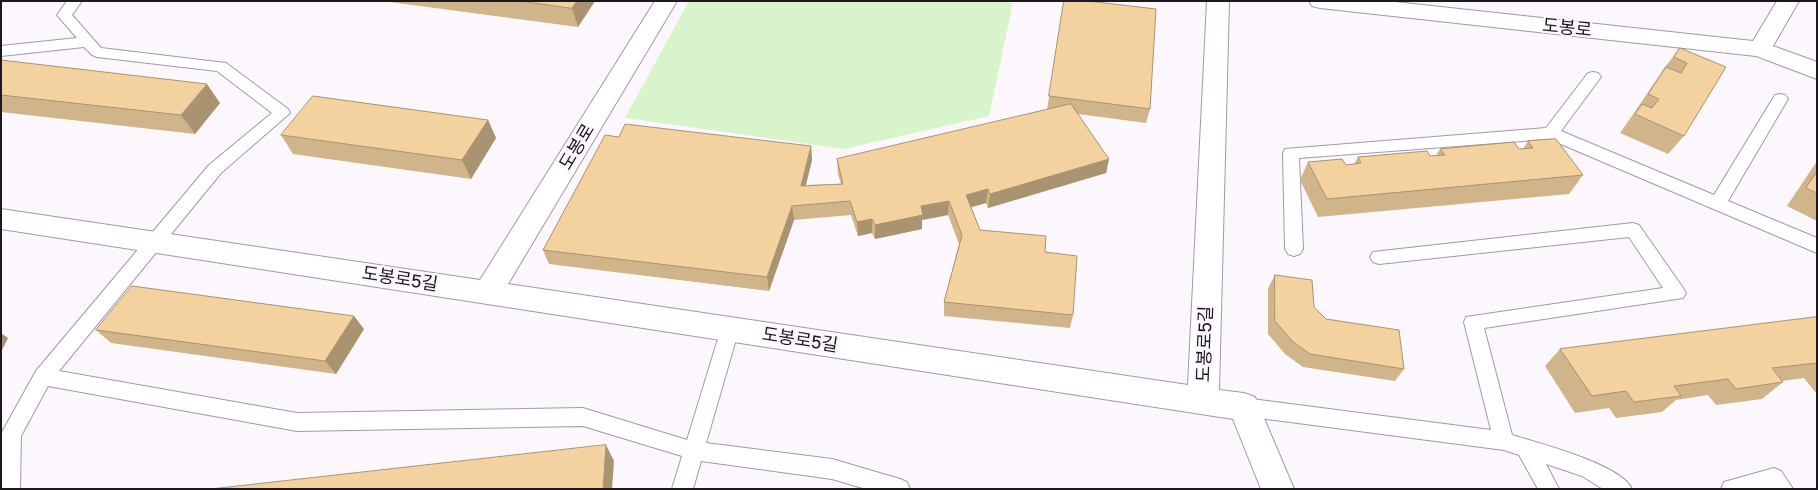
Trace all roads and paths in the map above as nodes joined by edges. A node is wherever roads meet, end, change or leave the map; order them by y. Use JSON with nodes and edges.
{"nodes":[{"id":1,"x":74,"y":1,"type":"edge"},
{"id":2,"x":666,"y":1,"type":"edge"},
{"id":3,"x":1218,"y":1,"type":"edge"},
{"id":4,"x":1320,"y":1,"type":"edge"},
{"id":5,"x":1788,"y":1,"type":"edge"},
{"id":6,"x":88,"y":42,"type":"junction"},
{"id":7,"x":1759,"y":49,"type":"junction"},
{"id":8,"x":1,"y":51,"type":"edge"},
{"id":9,"x":1817,"y":71,"type":"edge"},
{"id":10,"x":1594,"y":77,"type":"dead end"},
{"id":11,"x":1780,"y":99,"type":"dead end"},
{"id":12,"x":1551,"y":133,"type":"junction"},
{"id":13,"x":1718,"y":204,"type":"junction"},
{"id":14,"x":1,"y":219,"type":"edge"},
{"id":15,"x":156,"y":242,"type":"junction"},
{"id":16,"x":1817,"y":246,"type":"edge"},
{"id":17,"x":1294,"y":249,"type":"dead end"},
{"id":18,"x":1379,"y":257,"type":"dead end"},
{"id":19,"x":488,"y":292,"type":"junction"},
{"id":20,"x":730,"y":329,"type":"junction"},
{"id":21,"x":43,"y":377,"type":"junction"},
{"id":22,"x":1203,"y":401,"type":"junction"},
{"id":23,"x":1244,"y":407,"type":"junction"},
{"id":24,"x":1504,"y":441,"type":"junction"},
{"id":25,"x":1526,"y":449,"type":"junction"},
{"id":26,"x":694,"y":451,"type":"junction"},
{"id":27,"x":9,"y":489,"type":"edge"},
{"id":28,"x":682,"y":489,"type":"edge"},
{"id":29,"x":900,"y":489,"type":"edge"},
{"id":30,"x":1278,"y":489,"type":"edge"},
{"id":31,"x":1549,"y":489,"type":"edge"},
{"id":32,"x":1622,"y":489,"type":"edge"},
{"id":33,"x":1731,"y":489,"type":"edge"},
{"id":34,"x":1783,"y":489,"type":"edge"}],
"edges":[{"from":1,"to":6,"type":"lane"},
{"from":2,"to":19,"type":"street","name":"도봉로"},
{"from":3,"to":22,"type":"street","name":"도봉로5길"},
{"from":4,"to":7,"type":"street","name":"도봉로"},
{"from":5,"to":7,"type":"street"},
{"from":6,"to":8,"type":"lane"},
{"from":6,"to":15,"type":"lane"},
{"from":7,"to":9,"type":"street","name":"도봉로"},
{"from":10,"to":12,"type":"lane"},
{"from":11,"to":13,"type":"lane"},
{"from":12,"to":13,"type":"lane"},
{"from":12,"to":17,"type":"lane"},
{"from":13,"to":16,"type":"lane"},
{"from":14,"to":15,"type":"street","name":"도봉로5길"},
{"from":15,"to":19,"type":"street","name":"도봉로5길"},
{"from":15,"to":21,"type":"lane"},
{"from":18,"to":24,"type":"lane"},
{"from":19,"to":20,"type":"street","name":"도봉로5길"},
{"from":20,"to":22,"type":"street","name":"도봉로5길"},
{"from":20,"to":26,"type":"lane"},
{"from":21,"to":26,"type":"lane"},
{"from":21,"to":27,"type":"lane"},
{"from":22,"to":23,"type":"street"},
{"from":23,"to":24,"type":"lane"},
{"from":23,"to":30,"type":"street"},
{"from":24,"to":25,"type":"lane"},
{"from":25,"to":31,"type":"lane"},
{"from":25,"to":32,"type":"lane"},
{"from":26,"to":28,"type":"lane"},
{"from":26,"to":29,"type":"lane"},
{"from":33,"to":34,"type":"lane"}]}
